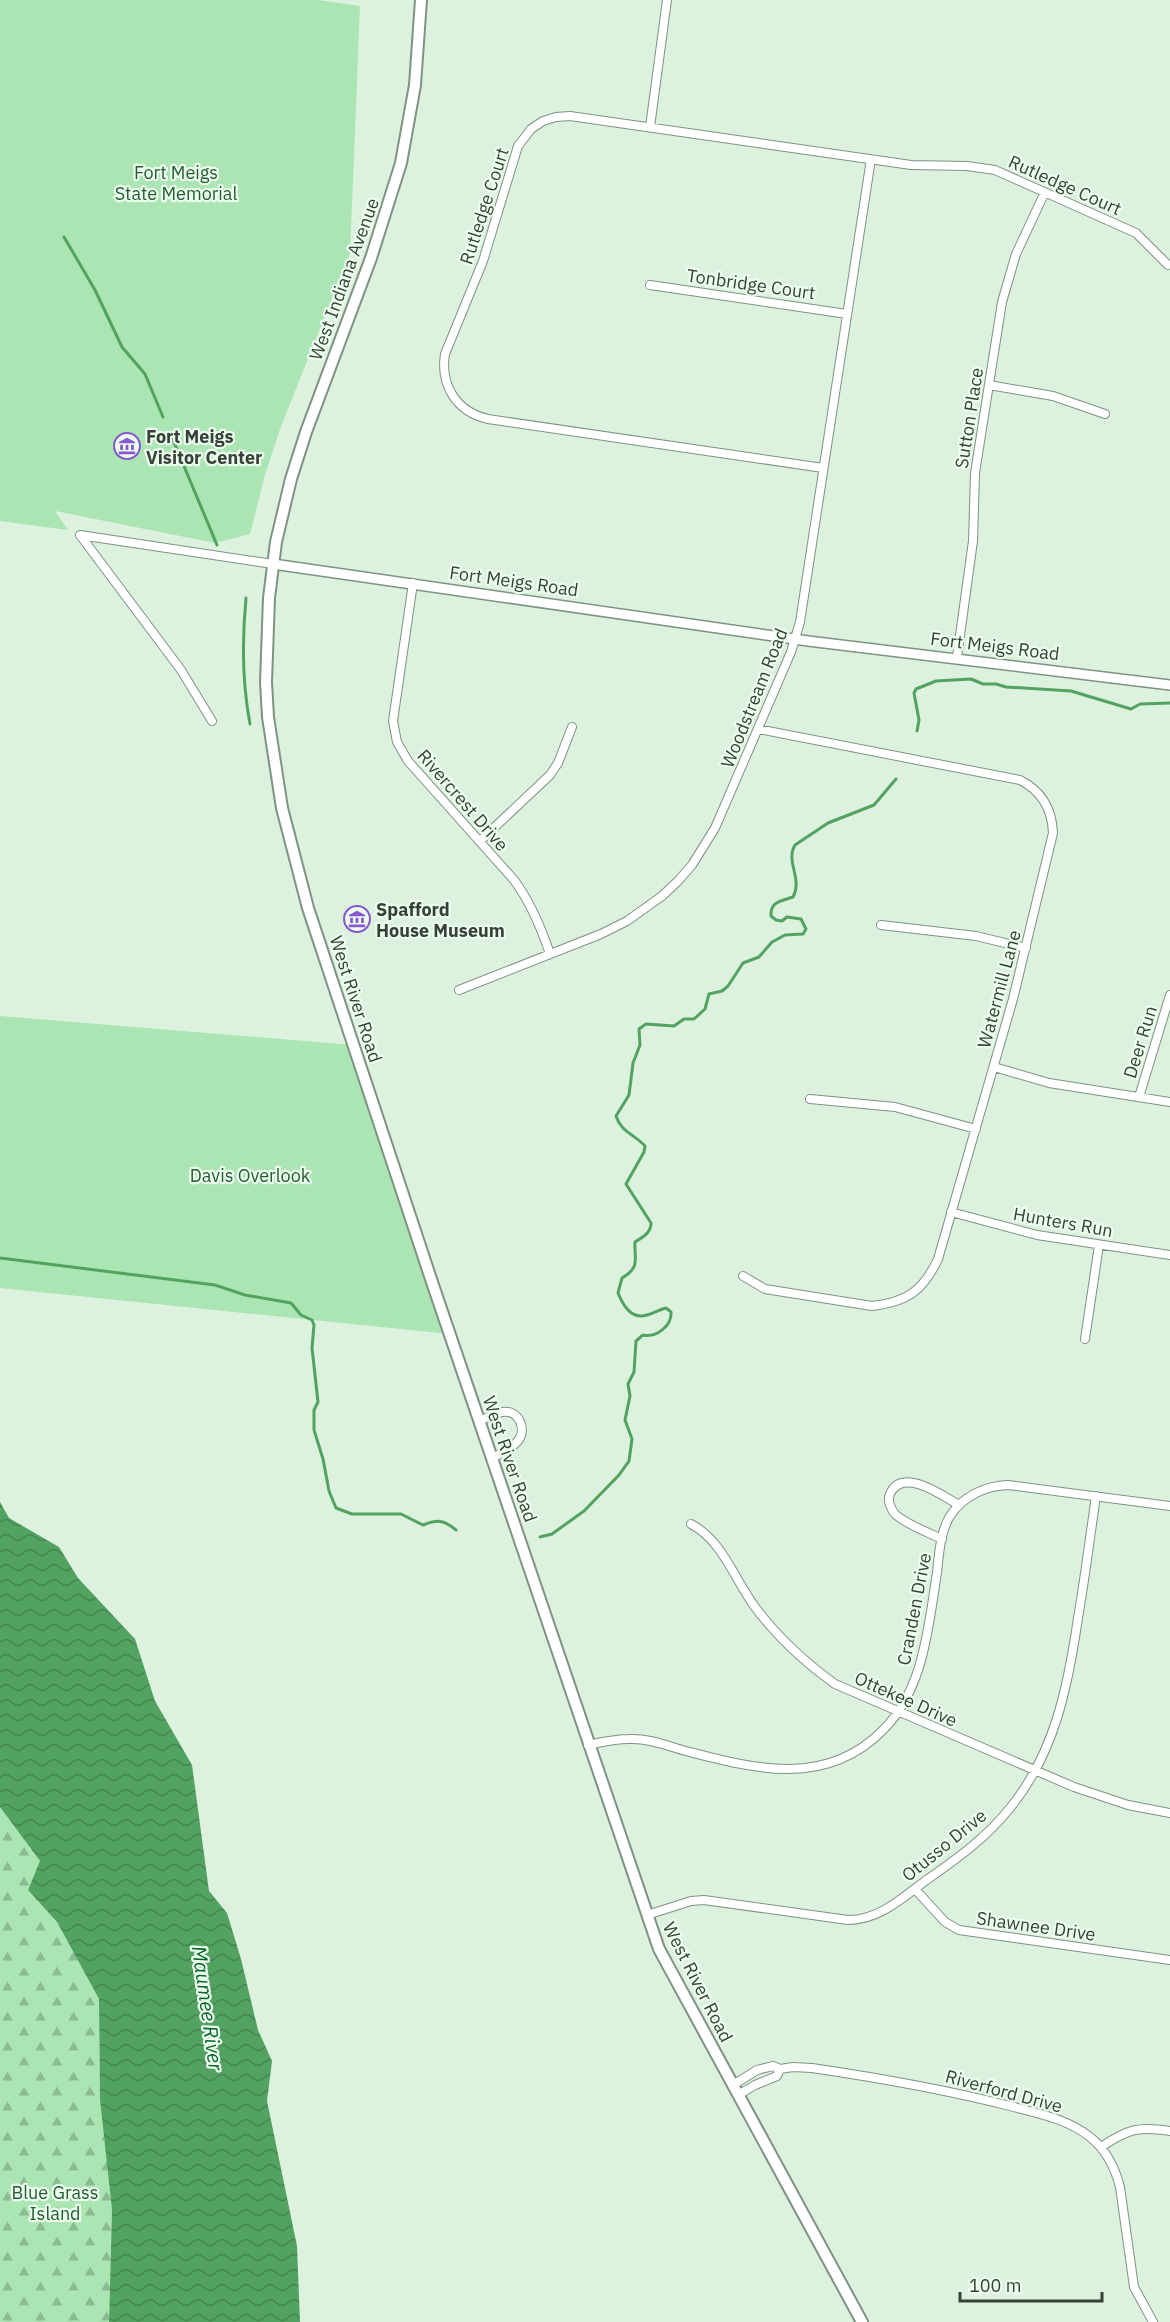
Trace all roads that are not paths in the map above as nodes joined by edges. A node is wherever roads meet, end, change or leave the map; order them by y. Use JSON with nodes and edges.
{"nodes":[{"id":1,"x":421,"y":0,"type":"edge"},
{"id":2,"x":668,"y":0,"type":"edge"},
{"id":3,"x":650,"y":127,"type":"junction"},
{"id":4,"x":871,"y":159,"type":"junction"},
{"id":5,"x":1045,"y":192,"type":"junction"},
{"id":6,"x":1168,"y":265,"type":"dead end"},
{"id":7,"x":650,"y":285,"type":"dead end"},
{"id":8,"x":847,"y":314,"type":"junction"},
{"id":9,"x":989,"y":385,"type":"junction"},
{"id":10,"x":1105,"y":414,"type":"dead end"},
{"id":11,"x":823,"y":468,"type":"junction"},
{"id":12,"x":273,"y":564,"type":"junction"},
{"id":13,"x":413,"y":583,"type":"junction"},
{"id":14,"x":796,"y":639,"type":"junction"},
{"id":15,"x":957,"y":657,"type":"junction"},
{"id":16,"x":1170,"y":685,"type":"edge"},
{"id":17,"x":213,"y":722,"type":"dead end"},
{"id":18,"x":572,"y":728,"type":"dead end"},
{"id":19,"x":758,"y":729,"type":"junction"},
{"id":20,"x":480,"y":841,"type":"junction"},
{"id":21,"x":881,"y":925,"type":"dead end"},
{"id":22,"x":1026,"y":948,"type":"junction"},
{"id":23,"x":550,"y":954,"type":"junction"},
{"id":24,"x":459,"y":990,"type":"dead end"},
{"id":25,"x":1170,"y":995,"type":"edge"},
{"id":26,"x":994,"y":1067,"type":"junction"},
{"id":27,"x":1139,"y":1097,"type":"junction"},
{"id":28,"x":810,"y":1100,"type":"dead end"},
{"id":29,"x":1170,"y":1102,"type":"edge"},
{"id":30,"x":976,"y":1129,"type":"junction"},
{"id":31,"x":951,"y":1212,"type":"junction"},
{"id":32,"x":1099,"y":1245,"type":"junction"},
{"id":33,"x":1170,"y":1255,"type":"edge"},
{"id":34,"x":742,"y":1276,"type":"dead end"},
{"id":35,"x":1085,"y":1339,"type":"dead end"},
{"id":36,"x":479,"y":1421,"type":"junction"},
{"id":37,"x":493,"y":1458,"type":"junction"},
{"id":38,"x":1096,"y":1496,"type":"junction"},
{"id":39,"x":959,"y":1505,"type":"junction"},
{"id":40,"x":1170,"y":1506,"type":"edge"},
{"id":41,"x":691,"y":1524,"type":"dead end"},
{"id":42,"x":942,"y":1539,"type":"junction"},
{"id":43,"x":898,"y":1712,"type":"junction"},
{"id":44,"x":588,"y":1745,"type":"junction"},
{"id":45,"x":1035,"y":1771,"type":"junction"},
{"id":46,"x":1170,"y":1813,"type":"edge"},
{"id":47,"x":915,"y":1889,"type":"junction"},
{"id":48,"x":647,"y":1916,"type":"junction"},
{"id":49,"x":1170,"y":1960,"type":"edge"},
{"id":50,"x":780,"y":2069,"type":"junction"},
{"id":51,"x":733,"y":2085,"type":"junction"},
{"id":52,"x":738,"y":2095,"type":"junction"},
{"id":53,"x":1170,"y":2131,"type":"edge"},
{"id":54,"x":1101,"y":2147,"type":"junction"},
{"id":55,"x":862,"y":2322,"type":"edge"},
{"id":56,"x":1153,"y":2322,"type":"edge"}],
"edges":[{"from":1,"to":12,"type":"main road","name":"West Indiana Avenue"},
{"from":2,"to":3,"type":"street"},
{"from":3,"to":4,"type":"street","name":"Rutledge Court"},
{"from":3,"to":11,"type":"street","name":"Rutledge Court"},
{"from":4,"to":5,"type":"street","name":"Rutledge Court"},
{"from":4,"to":8,"type":"street","name":"Woodstream Road"},
{"from":5,"to":6,"type":"street","name":"Rutledge Court"},
{"from":5,"to":9,"type":"street","name":"Sutton Place"},
{"from":7,"to":8,"type":"street","name":"Tonbridge Court"},
{"from":8,"to":11,"type":"street","name":"Woodstream Road"},
{"from":9,"to":10,"type":"street"},
{"from":9,"to":15,"type":"street","name":"Sutton Place"},
{"from":11,"to":14,"type":"street","name":"Woodstream Road"},
{"from":12,"to":13,"type":"street","name":"Fort Meigs Road"},
{"from":12,"to":17,"type":"street","name":"Fort Meigs Road"},
{"from":12,"to":36,"type":"main road","name":"West River Road"},
{"from":13,"to":14,"type":"street","name":"Fort Meigs Road"},
{"from":13,"to":20,"type":"street","name":"Rivercrest Drive"},
{"from":14,"to":15,"type":"street","name":"Fort Meigs Road"},
{"from":14,"to":19,"type":"street","name":"Woodstream Road"},
{"from":15,"to":16,"type":"street","name":"Fort Meigs Road"},
{"from":18,"to":20,"type":"street"},
{"from":19,"to":22,"type":"street","name":"Watermill Lane"},
{"from":19,"to":23,"type":"street","name":"Woodstream Road"},
{"from":20,"to":23,"type":"street","name":"Rivercrest Drive"},
{"from":21,"to":22,"type":"street"},
{"from":22,"to":26,"type":"street","name":"Watermill Lane"},
{"from":23,"to":24,"type":"street","name":"Woodstream Road"},
{"from":25,"to":27,"type":"street","name":"Deer Run"},
{"from":26,"to":27,"type":"street"},
{"from":26,"to":30,"type":"street","name":"Watermill Lane"},
{"from":27,"to":29,"type":"street"},
{"from":28,"to":30,"type":"street"},
{"from":30,"to":31,"type":"street","name":"Watermill Lane"},
{"from":31,"to":32,"type":"street","name":"Hunters Run"},
{"from":31,"to":34,"type":"street","name":"Watermill Lane"},
{"from":32,"to":33,"type":"street","name":"Hunters Run"},
{"from":32,"to":35,"type":"street"},
{"from":36,"to":37,"type":"main road","name":"West River Road"},
{"from":36,"to":37,"type":"street"},
{"from":37,"to":44,"type":"main road","name":"West River Road"},
{"from":38,"to":39,"type":"street","name":"Cranden Drive"},
{"from":38,"to":40,"type":"street","name":"Cranden Drive"},
{"from":38,"to":45,"type":"street","name":"Otusso Drive"},
{"from":39,"to":42,"type":"street","name":"Cranden Drive"},
{"from":39,"to":42,"type":"street"},
{"from":41,"to":43,"type":"street","name":"Ottekee Drive"},
{"from":42,"to":43,"type":"street","name":"Cranden Drive"},
{"from":43,"to":44,"type":"street","name":"Cranden Drive"},
{"from":43,"to":45,"type":"street","name":"Ottekee Drive"},
{"from":44,"to":48,"type":"main road","name":"West River Road"},
{"from":45,"to":46,"type":"street","name":"Ottekee Drive"},
{"from":45,"to":47,"type":"street","name":"Otusso Drive"},
{"from":47,"to":48,"type":"street","name":"Otusso Drive"},
{"from":47,"to":49,"type":"street","name":"Shawnee Drive"},
{"from":48,"to":51,"type":"main road","name":"West River Road"},
{"from":50,"to":51,"type":"street","name":"Riverford Drive"},
{"from":50,"to":52,"type":"street"},
{"from":50,"to":54,"type":"street","name":"Riverford Drive"},
{"from":51,"to":52,"type":"main road","name":"West River Road"},
{"from":52,"to":55,"type":"main road","name":"West River Road"},
{"from":53,"to":54,"type":"street"},
{"from":54,"to":56,"type":"street","name":"Riverford Drive"}]}
